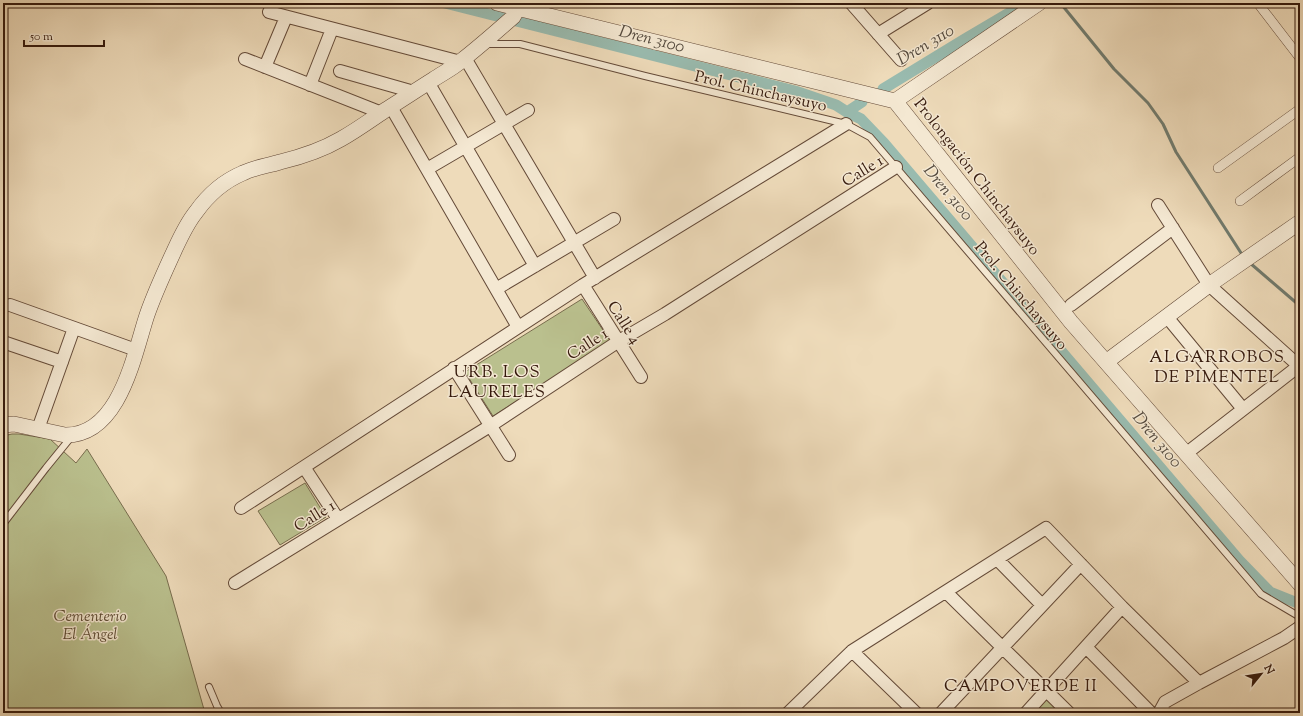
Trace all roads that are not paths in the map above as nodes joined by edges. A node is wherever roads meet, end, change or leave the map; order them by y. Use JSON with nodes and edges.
{"nodes":[{"id":1,"x":496,"y":3,"type":"edge"},
{"id":2,"x":851,"y":3,"type":"edge"},
{"id":3,"x":928,"y":3,"type":"edge"},
{"id":4,"x":1039,"y":3,"type":"edge"},
{"id":5,"x":1260,"y":6,"type":"dead end"},
{"id":6,"x":269,"y":12,"type":"dead end"},
{"id":7,"x":286,"y":17,"type":"junction"},
{"id":8,"x":512,"y":17,"type":"junction"},
{"id":9,"x":332,"y":29,"type":"junction"},
{"id":10,"x":878,"y":34,"type":"junction"},
{"id":11,"x":481,"y":44,"type":"junction"},
{"id":12,"x":1300,"y":58,"type":"edge"},
{"id":13,"x":245,"y":59,"type":"dead end"},
{"id":14,"x":463,"y":60,"type":"junction"},
{"id":15,"x":901,"y":60,"type":"dead end"},
{"id":16,"x":265,"y":67,"type":"junction"},
{"id":17,"x":340,"y":71,"type":"dead end"},
{"id":18,"x":428,"y":82,"type":"junction"},
{"id":19,"x":310,"y":85,"type":"junction"},
{"id":20,"x":414,"y":92,"type":"junction"},
{"id":21,"x":896,"y":101,"type":"junction"},
{"id":22,"x":1300,"y":109,"type":"edge"},
{"id":23,"x":386,"y":110,"type":"junction"},
{"id":24,"x":528,"y":110,"type":"dead end"},
{"id":25,"x":504,"y":124,"type":"junction"},
{"id":26,"x":846,"y":124,"type":"junction"},
{"id":27,"x":466,"y":146,"type":"junction"},
{"id":28,"x":1300,"y":157,"type":"edge"},
{"id":29,"x":896,"y":167,"type":"junction"},
{"id":30,"x":1218,"y":168,"type":"dead end"},
{"id":31,"x":427,"y":169,"type":"junction"},
{"id":32,"x":1240,"y":201,"type":"dead end"},
{"id":33,"x":1158,"y":205,"type":"dead end"},
{"id":34,"x":614,"y":219,"type":"dead end"},
{"id":35,"x":1300,"y":222,"type":"edge"},
{"id":36,"x":1173,"y":228,"type":"junction"},
{"id":37,"x":574,"y":243,"type":"junction"},
{"id":38,"x":535,"y":266,"type":"junction"},
{"id":39,"x":595,"y":278,"type":"junction"},
{"id":40,"x":583,"y":285,"type":"junction"},
{"id":41,"x":1209,"y":285,"type":"junction"},
{"id":42,"x":496,"y":289,"type":"junction"},
{"id":43,"x":10,"y":305,"type":"dead end"},
{"id":44,"x":1071,"y":305,"type":"dead end"},
{"id":45,"x":1167,"y":317,"type":"junction"},
{"id":46,"x":518,"y":327,"type":"junction"},
{"id":47,"x":74,"y":328,"type":"junction"},
{"id":48,"x":619,"y":341,"type":"junction"},
{"id":49,"x":3,"y":342,"type":"edge"},
{"id":50,"x":136,"y":350,"type":"junction"},
{"id":51,"x":62,"y":362,"type":"junction"},
{"id":52,"x":1106,"y":362,"type":"junction"},
{"id":53,"x":1299,"y":366,"type":"edge"},
{"id":54,"x":454,"y":368,"type":"junction"},
{"id":55,"x":641,"y":377,"type":"dead end"},
{"id":56,"x":1243,"y":409,"type":"junction"},
{"id":57,"x":3,"y":425,"type":"edge"},
{"id":58,"x":490,"y":426,"type":"junction"},
{"id":59,"x":38,"y":429,"type":"junction"},
{"id":60,"x":73,"y":435,"type":"junction"},
{"id":61,"x":1192,"y":449,"type":"dead end"},
{"id":62,"x":509,"y":455,"type":"dead end"},
{"id":63,"x":304,"y":467,"type":"junction"},
{"id":64,"x":241,"y":508,"type":"dead end"},
{"id":65,"x":338,"y":519,"type":"junction"},
{"id":66,"x":3,"y":524,"type":"edge"},
{"id":67,"x":997,"y":559,"type":"junction"},
{"id":68,"x":1081,"y":564,"type":"junction"},
{"id":69,"x":234,"y":582,"type":"dead end"},
{"id":70,"x":1300,"y":584,"type":"edge"},
{"id":71,"x":946,"y":592,"type":"junction"},
{"id":72,"x":1042,"y":605,"type":"junction"},
{"id":73,"x":1122,"y":607,"type":"junction"},
{"id":74,"x":1300,"y":617,"type":"edge"},
{"id":75,"x":1300,"y":627,"type":"edge"},
{"id":76,"x":1086,"y":647,"type":"junction"},
{"id":77,"x":1003,"y":648,"type":"junction"},
{"id":78,"x":852,"y":651,"type":"junction"},
{"id":79,"x":1199,"y":683,"type":"junction"},
{"id":80,"x":209,"y":687,"type":"dead end"},
{"id":81,"x":1046,"y":690,"type":"junction"},
{"id":82,"x":221,"y":713,"type":"edge"},
{"id":83,"x":788,"y":713,"type":"edge"},
{"id":84,"x":916,"y":713,"type":"edge"},
{"id":85,"x":941,"y":713,"type":"edge"},
{"id":86,"x":1026,"y":713,"type":"edge"},
{"id":87,"x":1069,"y":713,"type":"edge"},
{"id":88,"x":1151,"y":713,"type":"edge"},
{"id":89,"x":1159,"y":713,"type":"edge"}],
"edges":[{"from":1,"to":8,"type":"street","name":"Prolongación Chinchaysuyo"},
{"from":2,"to":10,"type":"street"},
{"from":3,"to":10,"type":"street"},
{"from":4,"to":21,"type":"street"},
{"from":5,"to":12,"type":"street"},
{"from":6,"to":7,"type":"street"},
{"from":7,"to":9,"type":"street"},
{"from":7,"to":16,"type":"street"},
{"from":8,"to":11,"type":"street"},
{"from":8,"to":21,"type":"street","name":"Prolongación Chinchaysuyo"},
{"from":9,"to":14,"type":"street"},
{"from":9,"to":19,"type":"street"},
{"from":10,"to":15,"type":"street"},
{"from":11,"to":14,"type":"street"},
{"from":11,"to":26,"type":"lane","name":"Prol. Chinchaysuyo"},
{"from":13,"to":16,"type":"street"},
{"from":14,"to":18,"type":"street"},
{"from":14,"to":25,"type":"street"},
{"from":16,"to":19,"type":"street"},
{"from":17,"to":20,"type":"street"},
{"from":18,"to":20,"type":"street"},
{"from":18,"to":27,"type":"street"},
{"from":19,"to":23,"type":"street"},
{"from":20,"to":23,"type":"street"},
{"from":21,"to":52,"type":"street","name":"Prolongación Chinchaysuyo"},
{"from":22,"to":30,"type":"street"},
{"from":23,"to":31,"type":"street"},
{"from":23,"to":50,"type":"street"},
{"from":24,"to":25,"type":"street"},
{"from":25,"to":27,"type":"street"},
{"from":25,"to":37,"type":"street"},
{"from":26,"to":29,"type":"lane","name":"Prol. Chinchaysuyo"},
{"from":26,"to":39,"type":"street"},
{"from":27,"to":31,"type":"street"},
{"from":27,"to":38,"type":"street"},
{"from":28,"to":32,"type":"street"},
{"from":29,"to":48,"type":"street","name":"Calle 1"},
{"from":29,"to":74,"type":"lane","name":"Prol. Chinchaysuyo"},
{"from":31,"to":42,"type":"street"},
{"from":33,"to":36,"type":"street"},
{"from":34,"to":37,"type":"street"},
{"from":35,"to":41,"type":"street"},
{"from":36,"to":41,"type":"street"},
{"from":36,"to":44,"type":"street"},
{"from":37,"to":38,"type":"street"},
{"from":37,"to":39,"type":"street"},
{"from":38,"to":42,"type":"street"},
{"from":39,"to":40,"type":"street"},
{"from":40,"to":46,"type":"street"},
{"from":40,"to":48,"type":"street","name":"Calle 4"},
{"from":41,"to":45,"type":"street"},
{"from":41,"to":53,"type":"street"},
{"from":42,"to":46,"type":"street"},
{"from":43,"to":47,"type":"street"},
{"from":45,"to":52,"type":"street"},
{"from":45,"to":56,"type":"street"},
{"from":46,"to":54,"type":"street"},
{"from":47,"to":50,"type":"street"},
{"from":47,"to":51,"type":"street"},
{"from":48,"to":55,"type":"street","name":"Calle 4"},
{"from":48,"to":58,"type":"street","name":"Calle 1"},
{"from":49,"to":51,"type":"street"},
{"from":50,"to":60,"type":"street"},
{"from":51,"to":59,"type":"street"},
{"from":52,"to":70,"type":"street","name":"Prolongación Chinchaysuyo"},
{"from":53,"to":56,"type":"street"},
{"from":54,"to":58,"type":"street"},
{"from":54,"to":63,"type":"street"},
{"from":56,"to":61,"type":"street"},
{"from":57,"to":59,"type":"street"},
{"from":58,"to":62,"type":"street"},
{"from":58,"to":65,"type":"street","name":"Calle 1"},
{"from":59,"to":60,"type":"street"},
{"from":60,"to":66,"type":"lane"},
{"from":63,"to":64,"type":"street"},
{"from":63,"to":65,"type":"street"},
{"from":65,"to":69,"type":"street","name":"Calle 1"},
{"from":67,"to":68,"type":"street"},
{"from":67,"to":71,"type":"street"},
{"from":67,"to":72,"type":"street"},
{"from":68,"to":72,"type":"street"},
{"from":68,"to":73,"type":"street"},
{"from":71,"to":77,"type":"street"},
{"from":71,"to":78,"type":"street"},
{"from":72,"to":77,"type":"street"},
{"from":73,"to":76,"type":"street"},
{"from":73,"to":79,"type":"street"},
{"from":75,"to":79,"type":"street"},
{"from":76,"to":81,"type":"street"},
{"from":76,"to":88,"type":"street"},
{"from":77,"to":81,"type":"street"},
{"from":77,"to":85,"type":"street"},
{"from":78,"to":83,"type":"street"},
{"from":78,"to":84,"type":"street"},
{"from":79,"to":89,"type":"street"},
{"from":80,"to":82,"type":"lane"},
{"from":81,"to":86,"type":"street"},
{"from":81,"to":87,"type":"street"}]}
